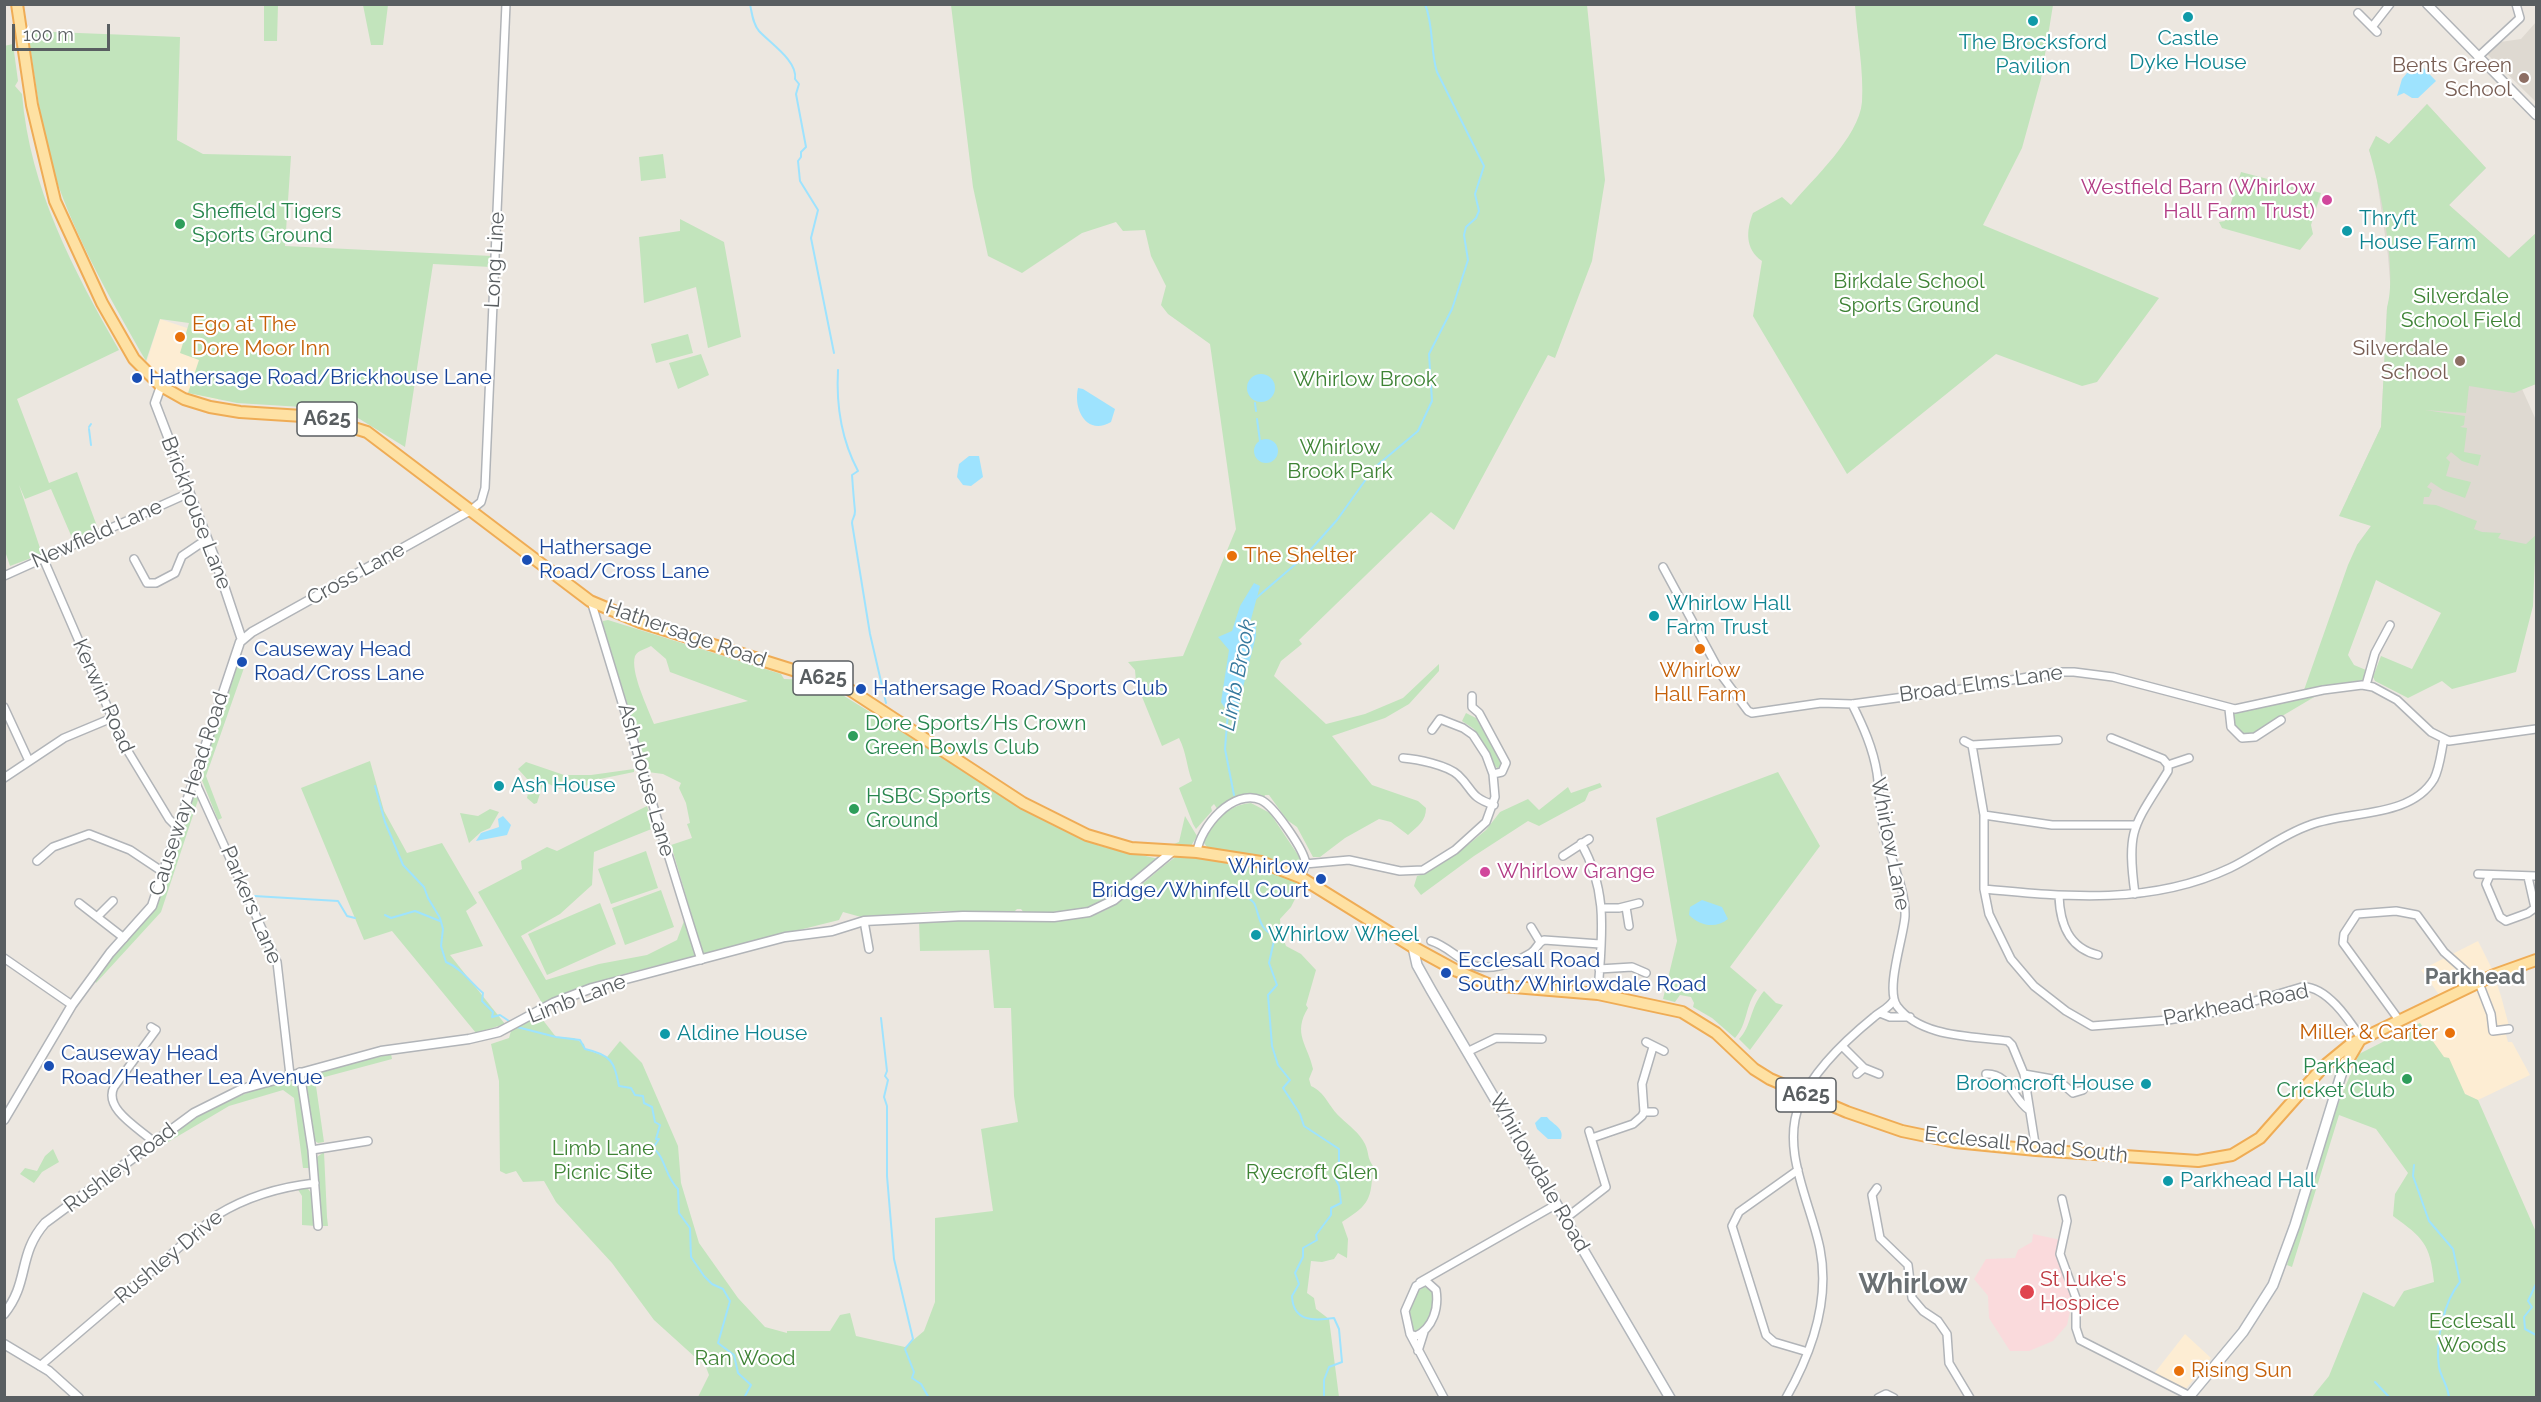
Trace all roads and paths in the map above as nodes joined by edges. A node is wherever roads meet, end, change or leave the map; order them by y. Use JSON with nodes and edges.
{"nodes":[{"id":1,"x":17,"y":4,"type":"edge"},
{"id":2,"x":506,"y":4,"type":"edge"},
{"id":3,"x":2390,"y":4,"type":"edge"},
{"id":4,"x":2427,"y":4,"type":"edge"},
{"id":5,"x":2516,"y":4,"type":"edge"},
{"id":6,"x":2358,"y":13,"type":"dead end"},
{"id":7,"x":2478,"y":57,"type":"junction"},
{"id":8,"x":2536,"y":115,"type":"edge"},
{"id":9,"x":161,"y":386,"type":"junction"},
{"id":10,"x":189,"y":493,"type":"junction"},
{"id":11,"x":471,"y":510,"type":"junction"},
{"id":12,"x":207,"y":539,"type":"junction"},
{"id":13,"x":43,"y":558,"type":"junction"},
{"id":14,"x":134,"y":559,"type":"dead end"},
{"id":15,"x":1663,"y":567,"type":"dead end"},
{"id":16,"x":4,"y":576,"type":"edge"},
{"id":17,"x":590,"y":600,"type":"junction"},
{"id":18,"x":2390,"y":625,"type":"dead end"},
{"id":19,"x":242,"y":640,"type":"junction"},
{"id":20,"x":2366,"y":686,"type":"junction"},
{"id":21,"x":1472,"y":696,"type":"dead end"},
{"id":22,"x":1852,"y":704,"type":"junction"},
{"id":23,"x":4,"y":707,"type":"edge"},
{"id":24,"x":2229,"y":709,"type":"junction"},
{"id":25,"x":112,"y":718,"type":"junction"},
{"id":26,"x":2281,"y":720,"type":"dead end"},
{"id":27,"x":2536,"y":729,"type":"edge"},
{"id":28,"x":1432,"y":730,"type":"dead end"},
{"id":29,"x":2111,"y":738,"type":"dead end"},
{"id":30,"x":2444,"y":739,"type":"junction"},
{"id":31,"x":2058,"y":740,"type":"dead end"},
{"id":32,"x":1964,"y":741,"type":"dead end"},
{"id":33,"x":1972,"y":745,"type":"junction"},
{"id":34,"x":1403,"y":758,"type":"dead end"},
{"id":35,"x":2189,"y":758,"type":"dead end"},
{"id":36,"x":29,"y":760,"type":"junction"},
{"id":37,"x":2168,"y":765,"type":"junction"},
{"id":38,"x":1493,"y":774,"type":"junction"},
{"id":39,"x":193,"y":777,"type":"junction"},
{"id":40,"x":4,"y":778,"type":"edge"},
{"id":41,"x":1494,"y":805,"type":"junction"},
{"id":42,"x":1984,"y":815,"type":"junction"},
{"id":43,"x":2134,"y":825,"type":"junction"},
{"id":44,"x":176,"y":826,"type":"junction"},
{"id":45,"x":1589,"y":840,"type":"dead end"},
{"id":46,"x":1581,"y":843,"type":"junction"},
{"id":47,"x":1173,"y":852,"type":"junction"},
{"id":48,"x":1197,"y":852,"type":"junction"},
{"id":49,"x":1563,"y":856,"type":"dead end"},
{"id":50,"x":37,"y":861,"type":"dead end"},
{"id":51,"x":1305,"y":864,"type":"junction"},
{"id":52,"x":163,"y":872,"type":"junction"},
{"id":53,"x":2478,"y":874,"type":"dead end"},
{"id":54,"x":2490,"y":875,"type":"junction"},
{"id":55,"x":2536,"y":876,"type":"edge"},
{"id":56,"x":2528,"y":877,"type":"junction"},
{"id":57,"x":1300,"y":878,"type":"junction"},
{"id":58,"x":1984,"y":889,"type":"junction"},
{"id":59,"x":2135,"y":894,"type":"junction"},
{"id":60,"x":2059,"y":896,"type":"junction"},
{"id":61,"x":113,"y":901,"type":"dead end"},
{"id":62,"x":79,"y":903,"type":"dead end"},
{"id":63,"x":1639,"y":903,"type":"dead end"},
{"id":64,"x":1626,"y":907,"type":"junction"},
{"id":65,"x":1602,"y":908,"type":"junction"},
{"id":66,"x":97,"y":917,"type":"junction"},
{"id":67,"x":864,"y":921,"type":"junction"},
{"id":68,"x":1629,"y":926,"type":"dead end"},
{"id":69,"x":1532,"y":927,"type":"dead end"},
{"id":70,"x":1441,"y":935,"type":"dead end"},
{"id":71,"x":124,"y":938,"type":"junction"},
{"id":72,"x":1540,"y":942,"type":"junction"},
{"id":73,"x":1600,"y":944,"type":"junction"},
{"id":74,"x":1413,"y":947,"type":"junction"},
{"id":75,"x":869,"y":949,"type":"dead end"},
{"id":76,"x":2098,"y":955,"type":"dead end"},
{"id":77,"x":4,"y":958,"type":"edge"},
{"id":78,"x":701,"y":960,"type":"junction"},
{"id":79,"x":2536,"y":960,"type":"edge"},
{"id":80,"x":1599,"y":969,"type":"junction"},
{"id":81,"x":1646,"y":973,"type":"dead end"},
{"id":82,"x":2479,"y":983,"type":"junction"},
{"id":83,"x":1598,"y":994,"type":"junction"},
{"id":84,"x":1894,"y":1000,"type":"junction"},
{"id":85,"x":72,"y":1005,"type":"junction"},
{"id":86,"x":1880,"y":1013,"type":"junction"},
{"id":87,"x":1910,"y":1017,"type":"junction"},
{"id":88,"x":2399,"y":1020,"type":"junction"},
{"id":89,"x":157,"y":1029,"type":"dead end"},
{"id":90,"x":2509,"y":1029,"type":"dead end"},
{"id":91,"x":2361,"y":1038,"type":"junction"},
{"id":92,"x":1542,"y":1039,"type":"dead end"},
{"id":93,"x":1530,"y":1040,"type":"junction"},
{"id":94,"x":1646,"y":1042,"type":"dead end"},
{"id":95,"x":1842,"y":1046,"type":"junction"},
{"id":96,"x":1653,"y":1047,"type":"junction"},
{"id":97,"x":2344,"y":1048,"type":"junction"},
{"id":98,"x":1530,"y":1051,"type":"dead end"},
{"id":99,"x":1664,"y":1051,"type":"dead end"},
{"id":100,"x":1467,"y":1052,"type":"junction"},
{"id":101,"x":2323,"y":1067,"type":"junction"},
{"id":102,"x":1864,"y":1068,"type":"junction"},
{"id":103,"x":2343,"y":1069,"type":"junction"},
{"id":104,"x":300,"y":1072,"type":"junction"},
{"id":105,"x":1857,"y":1074,"type":"dead end"},
{"id":106,"x":1879,"y":1074,"type":"dead end"},
{"id":107,"x":1986,"y":1074,"type":"dead end"},
{"id":108,"x":2024,"y":1074,"type":"junction"},
{"id":109,"x":290,"y":1075,"type":"junction"},
{"id":110,"x":2083,"y":1090,"type":"dead end"},
{"id":111,"x":1804,"y":1095,"type":"junction"},
{"id":112,"x":2029,"y":1110,"type":"junction"},
{"id":113,"x":1644,"y":1112,"type":"junction"},
{"id":114,"x":1654,"y":1112,"type":"dead end"},
{"id":115,"x":6,"y":1115,"type":"edge"},
{"id":116,"x":368,"y":1141,"type":"dead end"},
{"id":117,"x":154,"y":1142,"type":"junction"},
{"id":118,"x":312,"y":1150,"type":"junction"},
{"id":119,"x":2036,"y":1150,"type":"junction"},
{"id":120,"x":1798,"y":1170,"type":"junction"},
{"id":121,"x":315,"y":1183,"type":"junction"},
{"id":122,"x":1876,"y":1188,"type":"dead end"},
{"id":123,"x":2062,"y":1199,"type":"dead end"},
{"id":124,"x":1557,"y":1204,"type":"junction"},
{"id":125,"x":1566,"y":1218,"type":"junction"},
{"id":126,"x":318,"y":1226,"type":"dead end"},
{"id":127,"x":1440,"y":1272,"type":"junction"},
{"id":128,"x":1420,"y":1282,"type":"junction"},
{"id":129,"x":1436,"y":1290,"type":"junction"},
{"id":130,"x":4,"y":1314,"type":"edge"},
{"id":131,"x":1424,"y":1332,"type":"junction"},
{"id":132,"x":1410,"y":1334,"type":"junction"},
{"id":133,"x":4,"y":1344,"type":"edge"},
{"id":134,"x":1418,"y":1351,"type":"junction"},
{"id":135,"x":1808,"y":1352,"type":"junction"},
{"id":136,"x":40,"y":1366,"type":"junction"},
{"id":137,"x":2189,"y":1396,"type":"edge"},
{"id":138,"x":79,"y":1398,"type":"edge"},
{"id":139,"x":1444,"y":1398,"type":"edge"},
{"id":140,"x":1670,"y":1398,"type":"edge"},
{"id":141,"x":1786,"y":1398,"type":"edge"},
{"id":142,"x":1878,"y":1398,"type":"edge"},
{"id":143,"x":1894,"y":1398,"type":"edge"},
{"id":144,"x":1970,"y":1398,"type":"edge"}],
"edges":[{"from":1,"to":9,"type":"main road","number":"A625"},
{"from":2,"to":11,"type":"street","name":"Long Line"},
{"from":3,"to":6,"type":"street"},
{"from":4,"to":7,"type":"street"},
{"from":5,"to":7,"type":"street"},
{"from":7,"to":8,"type":"street"},
{"from":9,"to":10,"type":"street","name":"Brickhouse Lane"},
{"from":9,"to":11,"type":"main road","number":"A625"},
{"from":10,"to":12,"type":"street","name":"Brickhouse Lane"},
{"from":10,"to":13,"type":"street","name":"Newfield Lane"},
{"from":11,"to":17,"type":"main road","name":"Hathersage Road","number":"A625"},
{"from":11,"to":19,"type":"street","name":"Cross Lane"},
{"from":12,"to":14,"type":"street"},
{"from":12,"to":19,"type":"street","name":"Brickhouse Lane"},
{"from":13,"to":16,"type":"street","name":"Newfield Lane"},
{"from":13,"to":25,"type":"street","name":"Kerwin Road"},
{"from":15,"to":22,"type":"street","name":"Broad Elms Lane"},
{"from":17,"to":47,"type":"main road","name":"Hathersage Road","number":"A625"},
{"from":17,"to":78,"type":"street","name":"Ash House Lane"},
{"from":18,"to":20,"type":"street"},
{"from":19,"to":39,"type":"street","name":"Causeway Head Road"},
{"from":20,"to":24,"type":"street","name":"Broad Elms Lane"},
{"from":20,"to":30,"type":"street","name":"Broad Elms Lane"},
{"from":21,"to":38,"type":"street"},
{"from":22,"to":24,"type":"street","name":"Broad Elms Lane"},
{"from":22,"to":84,"type":"street","name":"Whirlow Lane"},
{"from":23,"to":36,"type":"street"},
{"from":24,"to":26,"type":"street"},
{"from":25,"to":36,"type":"street"},
{"from":25,"to":44,"type":"street","name":"Kerwin Road"},
{"from":27,"to":30,"type":"street"},
{"from":28,"to":38,"type":"street"},
{"from":29,"to":37,"type":"street"},
{"from":30,"to":59,"type":"street"},
{"from":31,"to":33,"type":"street"},
{"from":32,"to":33,"type":"street"},
{"from":33,"to":42,"type":"street","name":"Parkhead Road"},
{"from":34,"to":41,"type":"street"},
{"from":35,"to":37,"type":"street"},
{"from":36,"to":40,"type":"street"},
{"from":37,"to":43,"type":"street"},
{"from":38,"to":41,"type":"street"},
{"from":39,"to":44,"type":"street","name":"Causeway Head Road"},
{"from":39,"to":109,"type":"street","name":"Parkers Lane"},
{"from":41,"to":51,"type":"street"},
{"from":42,"to":43,"type":"street"},
{"from":42,"to":58,"type":"street","name":"Parkhead Road"},
{"from":43,"to":59,"type":"street"},
{"from":44,"to":52,"type":"street","name":"Causeway Head Road"},
{"from":45,"to":46,"type":"street"},
{"from":46,"to":49,"type":"street"},
{"from":46,"to":65,"type":"street"},
{"from":47,"to":48,"type":"main road","name":"Ecclesall Road South","number":"A625"},
{"from":47,"to":67,"type":"street","name":"Limb Lane"},
{"from":48,"to":51,"type":"street"},
{"from":48,"to":57,"type":"main road","name":"Ecclesall Road South","number":"A625"},
{"from":50,"to":52,"type":"street"},
{"from":51,"to":57,"type":"street"},
{"from":52,"to":71,"type":"street","name":"Causeway Head Road"},
{"from":53,"to":54,"type":"street"},
{"from":54,"to":56,"type":"street"},
{"from":54,"to":56,"type":"street"},
{"from":55,"to":56,"type":"street"},
{"from":57,"to":74,"type":"main road","name":"Ecclesall Road South","number":"A625"},
{"from":58,"to":60,"type":"street"},
{"from":58,"to":91,"type":"street","name":"Parkhead Road"},
{"from":59,"to":60,"type":"street"},
{"from":60,"to":76,"type":"street"},
{"from":61,"to":66,"type":"street"},
{"from":62,"to":66,"type":"street"},
{"from":63,"to":64,"type":"street"},
{"from":64,"to":65,"type":"street"},
{"from":64,"to":68,"type":"street"},
{"from":65,"to":73,"type":"street"},
{"from":66,"to":71,"type":"street"},
{"from":67,"to":75,"type":"street"},
{"from":67,"to":78,"type":"street","name":"Limb Lane"},
{"from":69,"to":72,"type":"street"},
{"from":70,"to":72,"type":"street"},
{"from":71,"to":85,"type":"street","name":"Causeway Head Road"},
{"from":72,"to":73,"type":"street"},
{"from":73,"to":80,"type":"street"},
{"from":74,"to":83,"type":"main road","name":"Ecclesall Road South","number":"A625"},
{"from":74,"to":100,"type":"main road","name":"Whirlowdale Road"},
{"from":77,"to":85,"type":"street"},
{"from":78,"to":104,"type":"street","name":"Limb Lane"},
{"from":79,"to":82,"type":"main road","name":"Ecclesall Road South","number":"A625"},
{"from":80,"to":81,"type":"street"},
{"from":80,"to":83,"type":"street"},
{"from":82,"to":88,"type":"main road","name":"Ecclesall Road South","number":"A625"},
{"from":82,"to":88,"type":"street"},
{"from":82,"to":90,"type":"street"},
{"from":83,"to":111,"type":"main road","name":"Ecclesall Road South","number":"A625"},
{"from":84,"to":86,"type":"street"},
{"from":84,"to":87,"type":"street"},
{"from":85,"to":115,"type":"street","name":"Causeway Head Road"},
{"from":86,"to":87,"type":"street"},
{"from":86,"to":95,"type":"street"},
{"from":87,"to":108,"type":"street"},
{"from":88,"to":91,"type":"main road","name":"Ecclesall Road South","number":"A625"},
{"from":89,"to":117,"type":"street"},
{"from":91,"to":97,"type":"main road","name":"Ecclesall Road South","number":"A625"},
{"from":91,"to":103,"type":"main road"},
{"from":92,"to":93,"type":"street"},
{"from":93,"to":98,"type":"street"},
{"from":93,"to":100,"type":"street"},
{"from":94,"to":96,"type":"street"},
{"from":95,"to":102,"type":"street"},
{"from":95,"to":111,"type":"street"},
{"from":96,"to":99,"type":"street"},
{"from":96,"to":113,"type":"street"},
{"from":97,"to":101,"type":"main road","name":"Ecclesall Road South","number":"A625"},
{"from":97,"to":103,"type":"main road"},
{"from":100,"to":124,"type":"main road","name":"Whirlowdale Road"},
{"from":101,"to":103,"type":"main road"},
{"from":101,"to":119,"type":"main road","name":"Ecclesall Road South","number":"A625"},
{"from":102,"to":105,"type":"street"},
{"from":102,"to":106,"type":"street"},
{"from":103,"to":137,"type":"main road"},
{"from":104,"to":109,"type":"street","name":"Limb Lane"},
{"from":104,"to":118,"type":"street"},
{"from":107,"to":112,"type":"street"},
{"from":108,"to":110,"type":"street"},
{"from":108,"to":112,"type":"street"},
{"from":109,"to":117,"type":"street","name":"Rushley Road"},
{"from":111,"to":119,"type":"main road","name":"Ecclesall Road South","number":"A625"},
{"from":111,"to":120,"type":"street"},
{"from":112,"to":119,"type":"street"},
{"from":113,"to":114,"type":"street"},
{"from":113,"to":125,"type":"street"},
{"from":116,"to":118,"type":"street"},
{"from":117,"to":130,"type":"street","name":"Rushley Road"},
{"from":118,"to":121,"type":"street"},
{"from":120,"to":135,"type":"street"},
{"from":120,"to":135,"type":"street"},
{"from":121,"to":126,"type":"street"},
{"from":121,"to":136,"type":"street","name":"Rushley Drive"},
{"from":122,"to":144,"type":"street"},
{"from":123,"to":137,"type":"street"},
{"from":124,"to":125,"type":"main road","name":"Whirlowdale Road"},
{"from":124,"to":127,"type":"street"},
{"from":125,"to":140,"type":"main road","name":"Whirlowdale Road"},
{"from":127,"to":128,"type":"street"},
{"from":127,"to":129,"type":"street"},
{"from":128,"to":129,"type":"street"},
{"from":128,"to":132,"type":"street"},
{"from":129,"to":131,"type":"street"},
{"from":131,"to":132,"type":"street"},
{"from":131,"to":134,"type":"street"},
{"from":132,"to":134,"type":"street"},
{"from":133,"to":136,"type":"street"},
{"from":134,"to":139,"type":"street"},
{"from":135,"to":141,"type":"street"},
{"from":136,"to":138,"type":"street"},
{"from":142,"to":143,"type":"street"}]}
